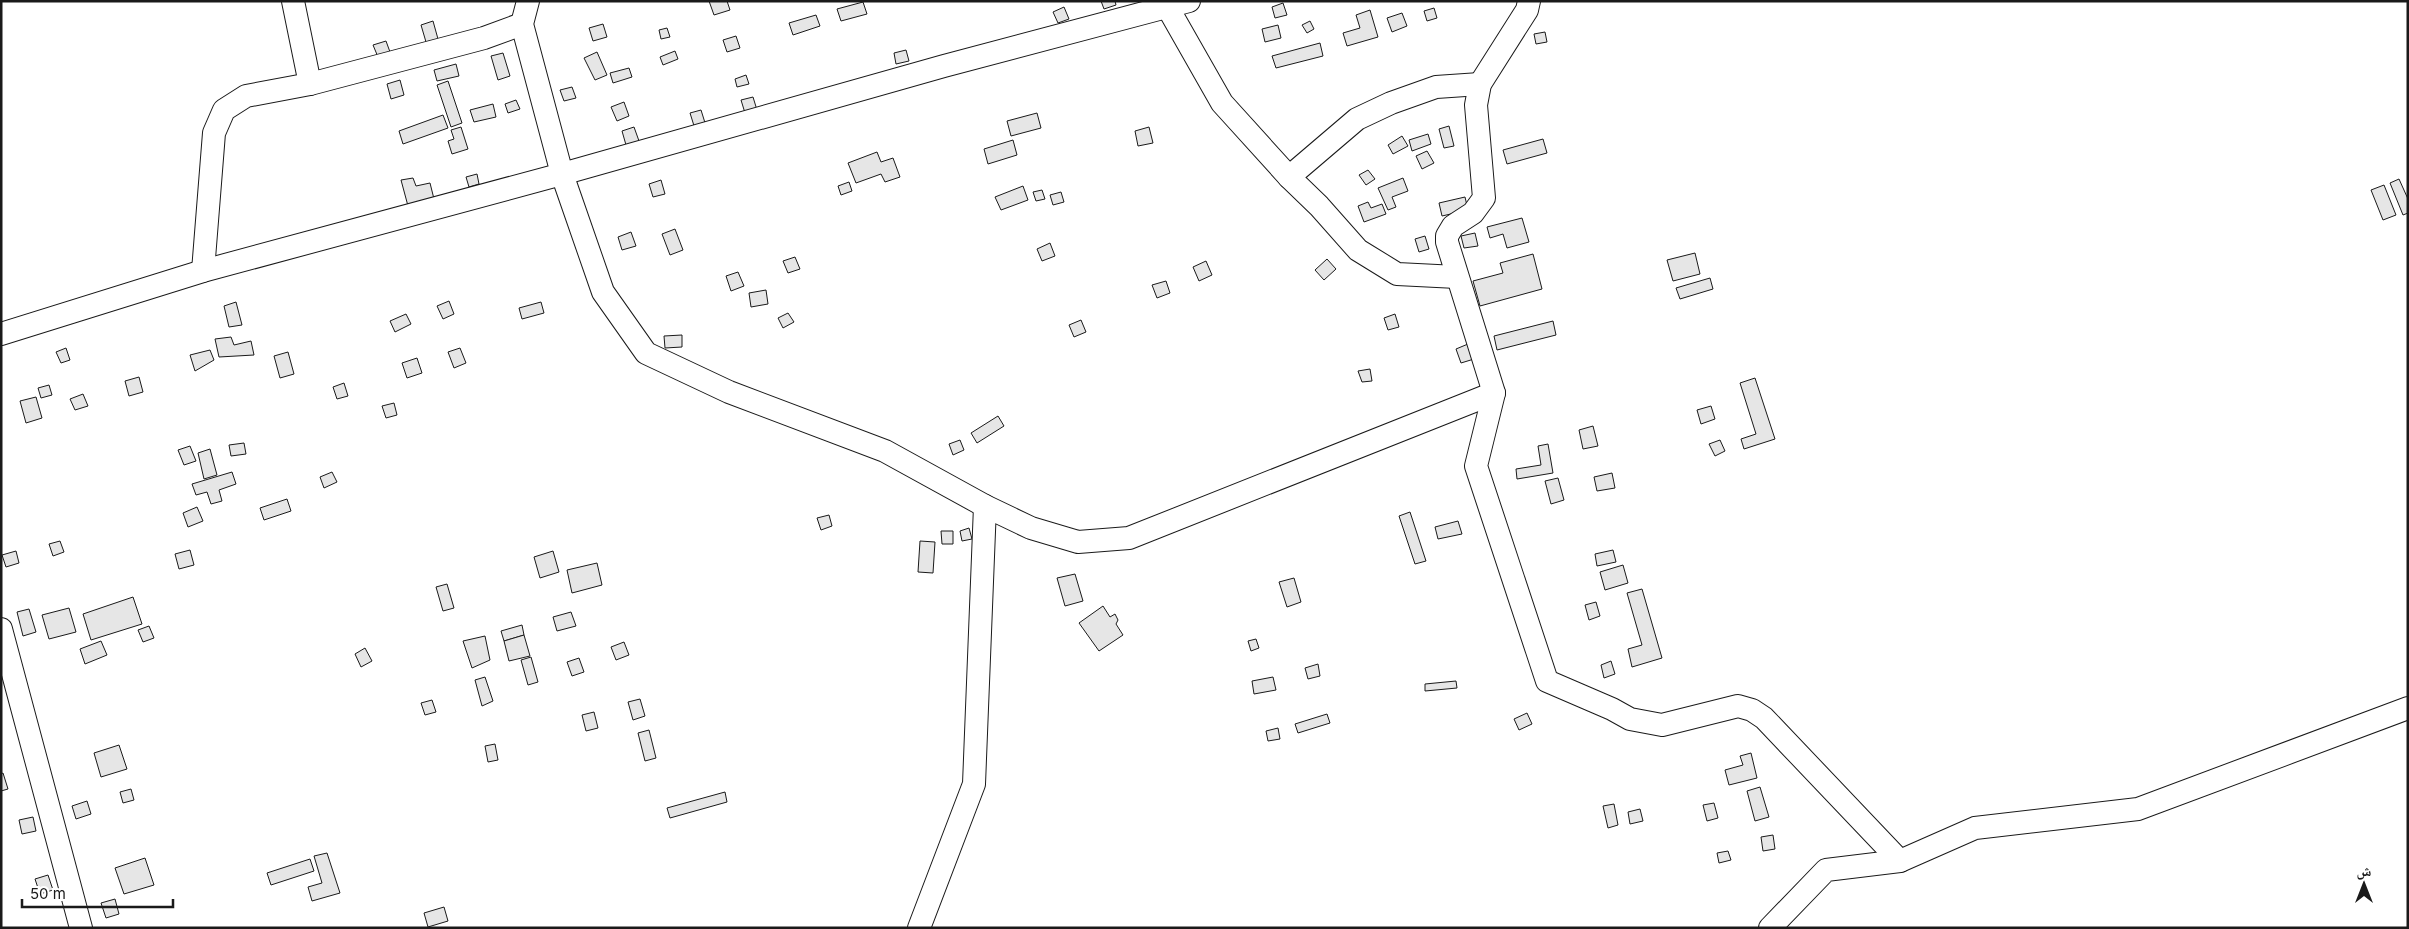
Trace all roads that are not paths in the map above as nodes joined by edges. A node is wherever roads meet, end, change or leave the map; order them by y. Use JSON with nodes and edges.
{"nodes":[{"id":1,"x":293,"y":1,"type":"edge"},
{"id":2,"x":528,"y":1,"type":"edge"},
{"id":3,"x":1189,"y":1,"type":"edge"},
{"id":4,"x":1529,"y":1,"type":"edge"},
{"id":5,"x":1165,"y":4,"type":"edge"},
{"id":6,"x":522,"y":24,"type":"junction"},
{"id":7,"x":310,"y":84,"type":"junction"},
{"id":8,"x":1480,"y":84,"type":"junction"},
{"id":9,"x":562,"y":174,"type":"junction"},
{"id":10,"x":1289,"y":177,"type":"junction"},
{"id":11,"x":203,"y":271,"type":"junction"},
{"id":12,"x":1457,"y":277,"type":"junction"},
{"id":13,"x":1,"y":334,"type":"edge"},
{"id":14,"x":1494,"y":393,"type":"junction"},
{"id":15,"x":985,"y":506,"type":"junction"},
{"id":16,"x":1,"y":629,"type":"edge"},
{"id":17,"x":2408,"y":708,"type":"edge"},
{"id":18,"x":1900,"y":861,"type":"junction"},
{"id":19,"x":81,"y":928,"type":"edge"},
{"id":20,"x":919,"y":928,"type":"edge"},
{"id":21,"x":1770,"y":928,"type":"edge"}],
"edges":[{"from":1,"to":7,"type":"street"},
{"from":2,"to":6,"type":"street"},
{"from":3,"to":5,"type":"street"},
{"from":4,"to":8,"type":"street"},
{"from":5,"to":9,"type":"street"},
{"from":5,"to":10,"type":"street"},
{"from":6,"to":7,"type":"street"},
{"from":6,"to":9,"type":"street"},
{"from":7,"to":11,"type":"street"},
{"from":8,"to":10,"type":"street"},
{"from":8,"to":12,"type":"street"},
{"from":9,"to":11,"type":"street"},
{"from":9,"to":15,"type":"street"},
{"from":10,"to":12,"type":"street"},
{"from":11,"to":13,"type":"street"},
{"from":12,"to":14,"type":"street"},
{"from":14,"to":15,"type":"street"},
{"from":14,"to":18,"type":"street"},
{"from":15,"to":20,"type":"street"},
{"from":16,"to":19,"type":"street"},
{"from":17,"to":18,"type":"street"},
{"from":18,"to":21,"type":"street"}]}
